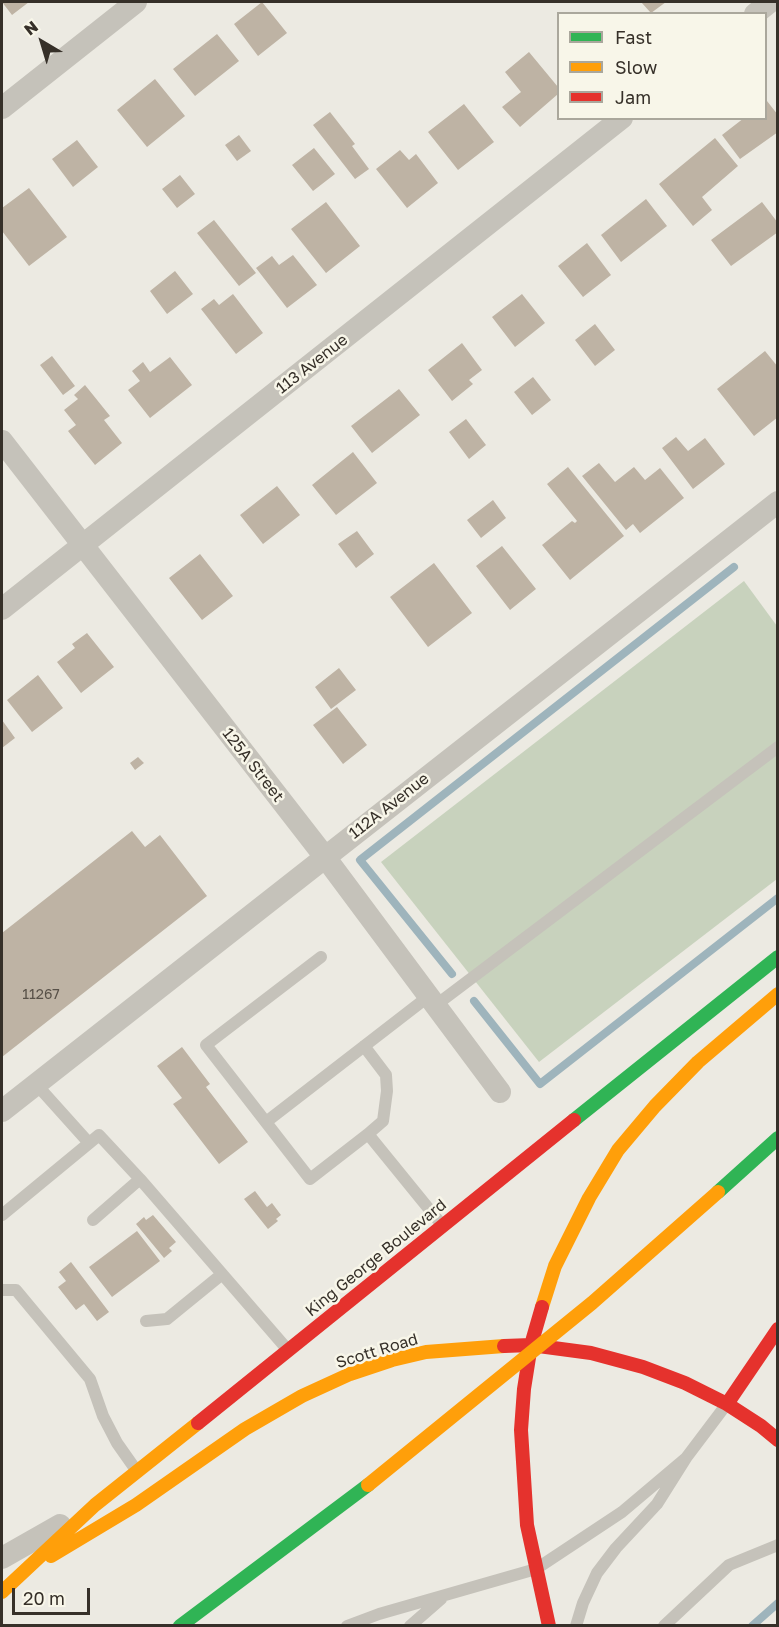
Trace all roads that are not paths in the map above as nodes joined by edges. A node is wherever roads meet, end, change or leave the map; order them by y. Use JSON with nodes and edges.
{"nodes":[{"id":1,"x":136,"y":2,"type":"edge"},
{"id":2,"x":770,"y":2,"type":"edge"},
{"id":3,"x":758,"y":12,"type":"edge"},
{"id":4,"x":2,"y":108,"type":"edge"},
{"id":5,"x":619,"y":120,"type":"edge"},
{"id":6,"x":2,"y":441,"type":"edge"},
{"id":7,"x":777,"y":502,"type":"edge"},
{"id":8,"x":83,"y":544,"type":"junction"},
{"id":9,"x":2,"y":609,"type":"edge"},
{"id":10,"x":777,"y":747,"type":"edge"},
{"id":11,"x":325,"y":857,"type":"junction"},
{"id":12,"x":321,"y":957,"type":"dead end"},
{"id":13,"x":777,"y":957,"type":"edge"},
{"id":14,"x":777,"y":994,"type":"edge"},
{"id":15,"x":433,"y":1000,"type":"junction"},
{"id":16,"x":364,"y":1046,"type":"junction"},
{"id":17,"x":36,"y":1084,"type":"junction"},
{"id":18,"x":500,"y":1092,"type":"dead end"},
{"id":19,"x":2,"y":1111,"type":"edge"},
{"id":20,"x":266,"y":1122,"type":"junction"},
{"id":21,"x":368,"y":1134,"type":"junction"},
{"id":22,"x":777,"y":1138,"type":"edge"},
{"id":23,"x":89,"y":1143,"type":"junction"},
{"id":24,"x":140,"y":1179,"type":"junction"},
{"id":25,"x":2,"y":1215,"type":"edge"},
{"id":26,"x":93,"y":1220,"type":"dead end"},
{"id":27,"x":442,"y":1226,"type":"junction"},
{"id":28,"x":221,"y":1275,"type":"junction"},
{"id":29,"x":2,"y":1290,"type":"edge"},
{"id":30,"x":146,"y":1321,"type":"dead end"},
{"id":31,"x":777,"y":1329,"type":"edge"},
{"id":32,"x":531,"y":1345,"type":"junction"},
{"id":33,"x":288,"y":1350,"type":"junction"},
{"id":34,"x":727,"y":1404,"type":"junction"},
{"id":35,"x":777,"y":1440,"type":"edge"},
{"id":36,"x":686,"y":1458,"type":"junction"},
{"id":37,"x":137,"y":1471,"type":"junction"},
{"id":38,"x":95,"y":1504,"type":"junction"},
{"id":39,"x":774,"y":1548,"type":"edge"},
{"id":40,"x":2,"y":1558,"type":"edge"},
{"id":41,"x":536,"y":1569,"type":"junction"},
{"id":42,"x":19,"y":1576,"type":"junction"},
{"id":43,"x":2,"y":1592,"type":"edge"},
{"id":44,"x":444,"y":1596,"type":"junction"},
{"id":45,"x":180,"y":1626,"type":"edge"},
{"id":46,"x":347,"y":1626,"type":"edge"},
{"id":47,"x":410,"y":1626,"type":"edge"},
{"id":48,"x":549,"y":1626,"type":"edge"},
{"id":49,"x":576,"y":1626,"type":"edge"},
{"id":50,"x":664,"y":1626,"type":"edge"}],
"edges":[{"from":1,"to":4,"type":"street"},
{"from":2,"to":3,"type":"street"},
{"from":5,"to":8,"type":"street","name":"113 Avenue"},
{"from":6,"to":8,"type":"street","name":"125A Street"},
{"from":7,"to":11,"type":"street","name":"112A Avenue"},
{"from":8,"to":9,"type":"street","name":"113 Avenue"},
{"from":8,"to":11,"type":"street","name":"125A Street"},
{"from":10,"to":15,"type":"lane"},
{"from":11,"to":15,"type":"street","name":"125A Street"},
{"from":11,"to":17,"type":"street","name":"112A Avenue"},
{"from":12,"to":20,"type":"lane"},
{"from":13,"to":27,"type":"main road","name":"King George Boulevard"},
{"from":14,"to":32,"type":"main road"},
{"from":15,"to":16,"type":"lane"},
{"from":15,"to":18,"type":"street","name":"125A Street"},
{"from":16,"to":20,"type":"lane"},
{"from":16,"to":21,"type":"lane"},
{"from":17,"to":19,"type":"street","name":"112A Avenue"},
{"from":17,"to":23,"type":"lane"},
{"from":20,"to":21,"type":"lane"},
{"from":21,"to":27,"type":"lane"},
{"from":22,"to":45,"type":"main road","bridge":true},
{"from":23,"to":24,"type":"lane"},
{"from":23,"to":25,"type":"lane"},
{"from":24,"to":26,"type":"lane"},
{"from":24,"to":28,"type":"lane"},
{"from":27,"to":33,"type":"main road","name":"King George Boulevard"},
{"from":28,"to":30,"type":"lane"},
{"from":28,"to":33,"type":"lane"},
{"from":29,"to":37,"type":"lane"},
{"from":31,"to":34,"type":"main road"},
{"from":32,"to":34,"type":"main road","name":"Scott Road"},
{"from":32,"to":41,"type":"main road"},
{"from":32,"to":42,"type":"main road","name":"Scott Road"},
{"from":33,"to":37,"type":"main road","name":"King George Boulevard"},
{"from":34,"to":35,"type":"main road","name":"Scott Road"},
{"from":34,"to":36,"type":"lane"},
{"from":36,"to":41,"type":"lane"},
{"from":36,"to":49,"type":"lane"},
{"from":37,"to":38,"type":"main road","name":"King George Boulevard"},
{"from":38,"to":40,"type":"street"},
{"from":38,"to":42,"type":"main road","name":"King George Boulevard"},
{"from":39,"to":50,"type":"lane"},
{"from":41,"to":44,"type":"lane"},
{"from":41,"to":48,"type":"main road"},
{"from":42,"to":43,"type":"main road","name":"King George Boulevard"},
{"from":44,"to":46,"type":"lane"},
{"from":44,"to":47,"type":"lane"}]}
